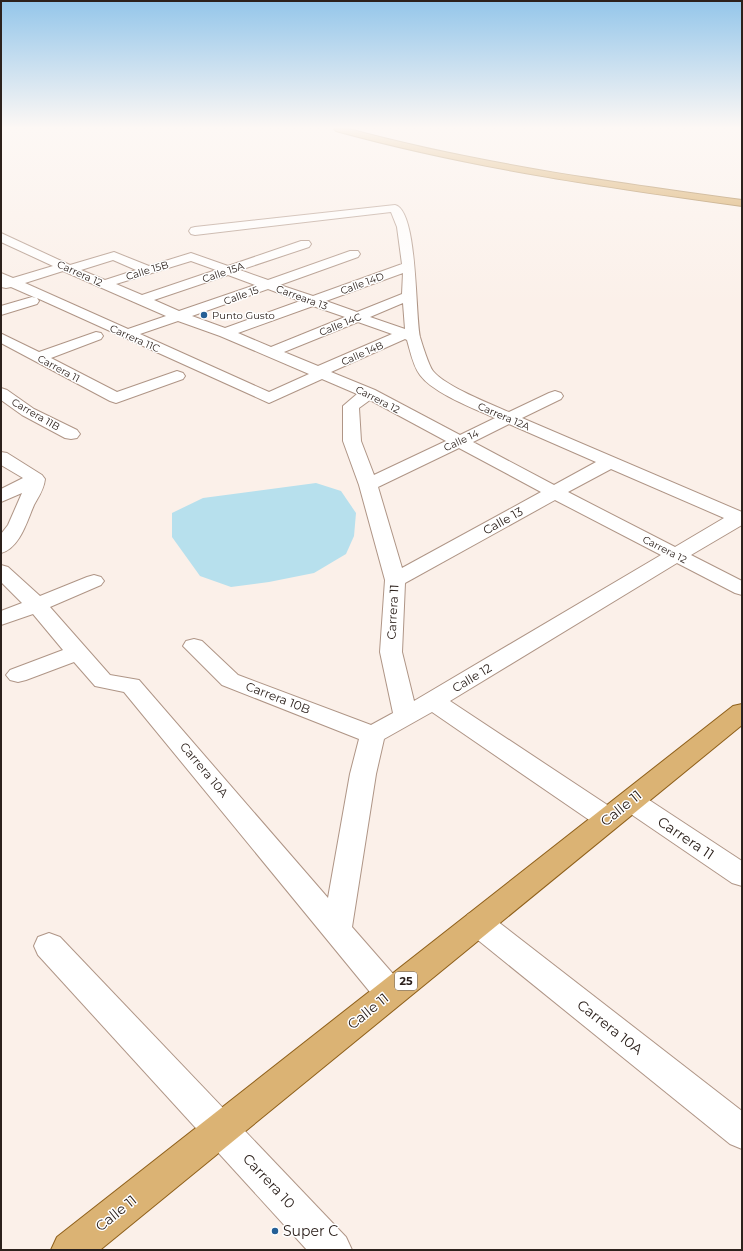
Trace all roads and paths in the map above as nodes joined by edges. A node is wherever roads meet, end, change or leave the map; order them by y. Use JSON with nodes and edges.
{"nodes":[{"id":1,"x":633,"y":187,"type":"edge"},
{"id":2,"x":742,"y":203,"type":"edge"},
{"id":3,"x":195,"y":232,"type":"dead end"},
{"id":4,"x":1,"y":237,"type":"edge"},
{"id":5,"x":305,"y":244,"type":"dead end"},
{"id":6,"x":354,"y":254,"type":"dead end"},
{"id":7,"x":191,"y":257,"type":"joint"},
{"id":8,"x":409,"y":266,"type":"junction"},
{"id":9,"x":66,"y":268,"type":"junction"},
{"id":10,"x":148,"y":270,"type":"junction"},
{"id":11,"x":228,"y":270,"type":"junction"},
{"id":12,"x":4,"y":283,"type":"edge"},
{"id":13,"x":104,"y":284,"type":"junction"},
{"id":14,"x":269,"y":285,"type":"junction"},
{"id":15,"x":409,"y":296,"type":"junction"},
{"id":16,"x":141,"y":300,"type":"junction"},
{"id":17,"x":312,"y":301,"type":"junction"},
{"id":18,"x":1,"y":311,"type":"edge"},
{"id":19,"x":181,"y":317,"type":"junction"},
{"id":20,"x":357,"y":317,"type":"junction"},
{"id":21,"x":225,"y":333,"type":"junction"},
{"id":22,"x":3,"y":334,"type":"edge"},
{"id":23,"x":128,"y":334,"type":"junction"},
{"id":24,"x":96,"y":336,"type":"dead end"},
{"id":25,"x":408,"y":336,"type":"junction"},
{"id":26,"x":271,"y":352,"type":"junction"},
{"id":27,"x":38,"y":357,"type":"junction"},
{"id":28,"x":322,"y":372,"type":"junction"},
{"id":29,"x":177,"y":376,"type":"dead end"},
{"id":30,"x":369,"y":393,"type":"junction"},
{"id":31,"x":1,"y":394,"type":"edge"},
{"id":32,"x":555,"y":396,"type":"dead end"},
{"id":33,"x":269,"y":398,"type":"joint"},
{"id":34,"x":510,"y":418,"type":"junction"},
{"id":35,"x":72,"y":434,"type":"dead end"},
{"id":36,"x":459,"y":441,"type":"junction"},
{"id":37,"x":1,"y":458,"type":"edge"},
{"id":38,"x":611,"y":461,"type":"junction"},
{"id":39,"x":36,"y":479,"type":"junction"},
{"id":40,"x":368,"y":485,"type":"junction"},
{"id":41,"x":554,"y":492,"type":"junction"},
{"id":42,"x":1,"y":496,"type":"edge"},
{"id":43,"x":740,"y":518,"type":"edge"},
{"id":44,"x":1,"y":547,"type":"edge"},
{"id":45,"x":677,"y":555,"type":"junction"},
{"id":46,"x":1,"y":571,"type":"edge"},
{"id":47,"x":395,"y":580,"type":"junction"},
{"id":48,"x":94,"y":581,"type":"dead end"},
{"id":49,"x":742,"y":589,"type":"edge"},
{"id":50,"x":37,"y":605,"type":"junction"},
{"id":51,"x":1,"y":618,"type":"edge"},
{"id":52,"x":194,"y":646,"type":"dead end"},
{"id":53,"x":78,"y":652,"type":"junction"},
{"id":54,"x":18,"y":675,"type":"dead end"},
{"id":55,"x":433,"y":701,"type":"junction"},
{"id":56,"x":742,"y":712,"type":"edge"},
{"id":57,"x":406,"y":716,"type":"junction"},
{"id":58,"x":373,"y":735,"type":"junction"},
{"id":59,"x":631,"y":801,"type":"junction"},
{"id":60,"x":608,"y":819,"type":"junction"},
{"id":61,"x":742,"y":875,"type":"edge"},
{"id":62,"x":478,"y":923,"type":"junction"},
{"id":63,"x":337,"y":929,"type":"junction"},
{"id":64,"x":49,"y":946,"type":"dead end"},
{"id":65,"x":390,"y":993,"type":"junction"},
{"id":66,"x":220,"y":1129,"type":"junction"},
{"id":67,"x":742,"y":1132,"type":"edge"},
{"id":68,"x":70,"y":1250,"type":"edge"},
{"id":69,"x":333,"y":1250,"type":"edge"}],
"edges":[{"from":1,"to":2,"type":"highway"},
{"from":3,"to":8,"type":"street","name":"Carrera 12A"},
{"from":4,"to":9,"type":"street","name":"Carrera 12"},
{"from":5,"to":11,"type":"street","name":"Calle 15A"},
{"from":6,"to":14,"type":"street","name":"Calle 15"},
{"from":7,"to":10,"type":"street","name":"Calle 15B"},
{"from":7,"to":11,"type":"street","name":"Carreara 13"},
{"from":8,"to":15,"type":"street","name":"Carrera 12A"},
{"from":8,"to":17,"type":"street","name":"Calle 14D"},
{"from":9,"to":10,"type":"street"},
{"from":9,"to":12,"type":"street"},
{"from":9,"to":13,"type":"street","name":"Carrera 12"},
{"from":10,"to":13,"type":"street","name":"Calle 15B"},
{"from":11,"to":14,"type":"street","name":"Carreara 13"},
{"from":11,"to":16,"type":"street","name":"Calle 15A"},
{"from":12,"to":18,"type":"street"},
{"from":12,"to":23,"type":"street","name":"Carrera 11C"},
{"from":13,"to":16,"type":"street","name":"Carrera 12"},
{"from":14,"to":17,"type":"street","name":"Carreara 13"},
{"from":14,"to":19,"type":"street","name":"Calle 15"},
{"from":15,"to":20,"type":"street","name":"Calle 14C"},
{"from":15,"to":25,"type":"street","name":"Carrera 12A"},
{"from":16,"to":19,"type":"street","name":"Carrera 12"},
{"from":17,"to":20,"type":"street","name":"Carreara 13"},
{"from":17,"to":21,"type":"street","name":"Calle 14D"},
{"from":19,"to":21,"type":"street","name":"Carrera 12"},
{"from":19,"to":23,"type":"street","name":"Calle 15"},
{"from":20,"to":25,"type":"street","name":"Carreara 13"},
{"from":20,"to":26,"type":"street","name":"Calle 14C"},
{"from":21,"to":26,"type":"street","name":"Carrera 12"},
{"from":22,"to":27,"type":"street","name":"Carrera 11"},
{"from":23,"to":33,"type":"street","name":"Carrera 11C"},
{"from":24,"to":27,"type":"street"},
{"from":25,"to":28,"type":"street","name":"Calle 14B"},
{"from":25,"to":34,"type":"street","name":"Carrera 12A"},
{"from":26,"to":28,"type":"street","name":"Carrera 12"},
{"from":27,"to":29,"type":"street","name":"Carrera 11"},
{"from":28,"to":30,"type":"street","name":"Carrera 12"},
{"from":28,"to":33,"type":"street","name":"Calle 14B"},
{"from":30,"to":36,"type":"street","name":"Carrera 12"},
{"from":30,"to":40,"type":"street","name":"Carrera 11"},
{"from":31,"to":35,"type":"street","name":"Carrera 11B"},
{"from":32,"to":34,"type":"street","name":"Calle 14"},
{"from":34,"to":36,"type":"street","name":"Calle 14"},
{"from":34,"to":38,"type":"street","name":"Carrera 12A"},
{"from":36,"to":40,"type":"street","name":"Calle 14"},
{"from":36,"to":41,"type":"street","name":"Carrera 12"},
{"from":37,"to":39,"type":"street"},
{"from":38,"to":41,"type":"street","name":"Calle 13"},
{"from":38,"to":43,"type":"street","name":"Carrera 12A"},
{"from":39,"to":42,"type":"street"},
{"from":39,"to":44,"type":"street"},
{"from":40,"to":47,"type":"street","name":"Carrera 11"},
{"from":41,"to":45,"type":"street","name":"Carrera 12"},
{"from":41,"to":47,"type":"street","name":"Calle 13"},
{"from":43,"to":45,"type":"street","name":"Calle 12"},
{"from":45,"to":49,"type":"street","name":"Carrera 12"},
{"from":45,"to":55,"type":"street","name":"Calle 12"},
{"from":46,"to":50,"type":"street","name":"Carrera 10A"},
{"from":47,"to":57,"type":"street","name":"Carrera 11"},
{"from":48,"to":50,"type":"street"},
{"from":50,"to":51,"type":"street"},
{"from":50,"to":53,"type":"street","name":"Carrera 10A"},
{"from":52,"to":58,"type":"street","name":"Carrera 10B"},
{"from":53,"to":54,"type":"street"},
{"from":53,"to":63,"type":"street","name":"Carrera 10A"},
{"from":55,"to":57,"type":"street","name":"Calle 12"},
{"from":55,"to":60,"type":"street"},
{"from":56,"to":59,"type":"main road","name":"Calle 11","number":"25"},
{"from":57,"to":58,"type":"street","name":"Calle 12"},
{"from":58,"to":63,"type":"street"},
{"from":59,"to":60,"type":"main road","name":"Calle 11","number":"25"},
{"from":59,"to":61,"type":"street","name":"Carrera 11"},
{"from":60,"to":62,"type":"main road","name":"Calle 11","number":"25"},
{"from":62,"to":65,"type":"main road","name":"Calle 11","number":"25"},
{"from":62,"to":67,"type":"street","name":"Carrera 10A"},
{"from":63,"to":65,"type":"street","name":"Carrera 10A"},
{"from":64,"to":66,"type":"street","name":"Carrera 10"},
{"from":65,"to":66,"type":"main road","name":"Calle 11","number":"25"},
{"from":66,"to":68,"type":"main road","name":"Calle 11","number":"25"},
{"from":66,"to":69,"type":"street","name":"Carrera 10"}]}
